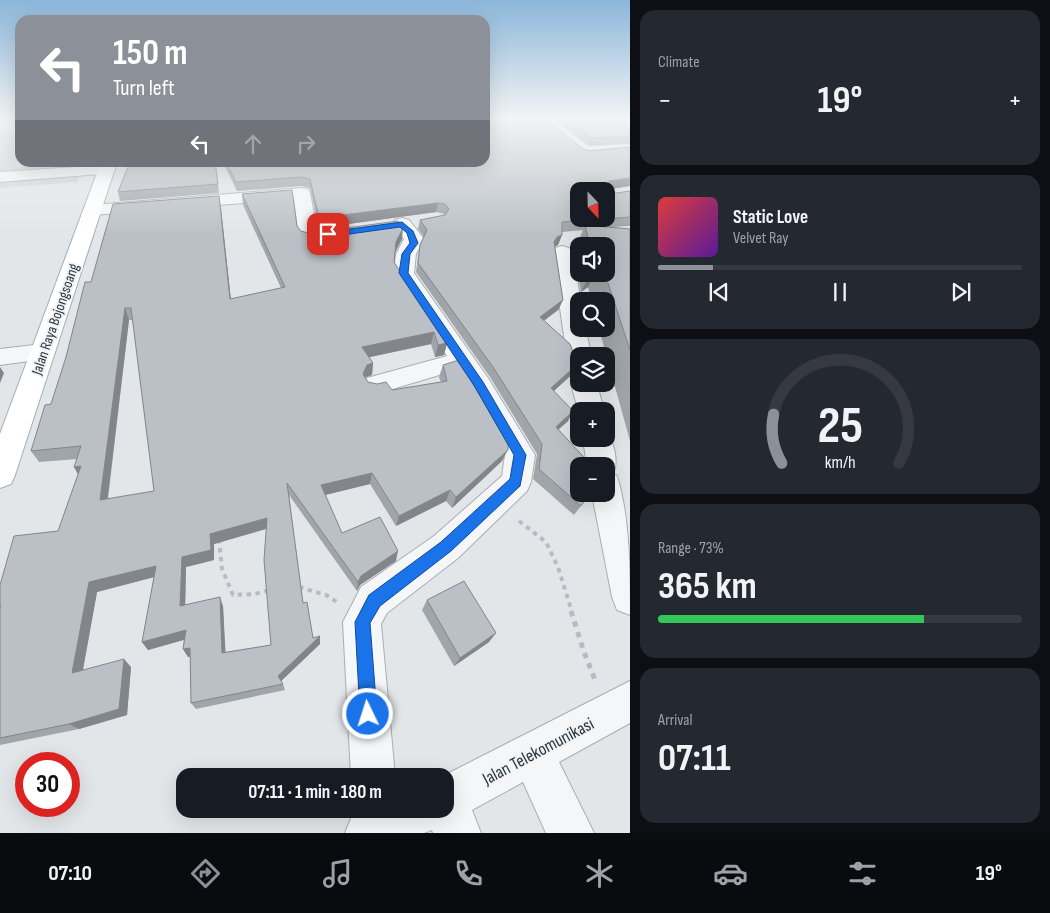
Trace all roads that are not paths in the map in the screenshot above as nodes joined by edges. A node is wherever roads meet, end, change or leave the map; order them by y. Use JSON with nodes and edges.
{"nodes":[{"id":1,"x":99,"y":167,"type":"edge"},
{"id":2,"x":108,"y":167,"type":"edge"},
{"id":3,"x":0,"y":178,"type":"edge"},
{"id":4,"x":93,"y":210,"type":"junction"},
{"id":5,"x":402,"y":224,"type":"edge"},
{"id":6,"x":356,"y":230,"type":"edge"},
{"id":7,"x":562,"y":252,"type":"dead end"},
{"id":8,"x":577,"y":347,"type":"edge"},
{"id":9,"x":43,"y":352,"type":"junction"},
{"id":10,"x":0,"y":357,"type":"edge"},
{"id":11,"x":462,"y":360,"type":"junction"},
{"id":12,"x":376,"y":385,"type":"edge"},
{"id":13,"x":0,"y":475,"type":"edge"},
{"id":14,"x":610,"y":502,"type":"edge"},
{"id":15,"x":630,"y":597,"type":"edge"},
{"id":16,"x":621,"y":706,"type":"edge"},
{"id":17,"x":532,"y":754,"type":"junction"},
{"id":18,"x":371,"y":768,"type":"edge"},
{"id":19,"x":454,"y":804,"type":"edge"},
{"id":20,"x":404,"y":818,"type":"edge"},
{"id":21,"x":374,"y":824,"type":"edge"},
{"id":22,"x":570,"y":833,"type":"edge"}],
"edges":[{"from":1,"to":3,"type":"street"},
{"from":2,"to":4,"type":"main road","name":"Jalan Raya Bojongsoang"},
{"from":4,"to":6,"type":"street"},
{"from":4,"to":9,"type":"main road","name":"Jalan Raya Bojongsoang"},
{"from":5,"to":11,"type":"street"},
{"from":7,"to":8,"type":"street"},
{"from":9,"to":10,"type":"street"},
{"from":9,"to":13,"type":"main road","name":"Jalan Raya Bojongsoang"},
{"from":11,"to":12,"type":"street"},
{"from":11,"to":18,"type":"street"},
{"from":14,"to":15,"type":"street"},
{"from":16,"to":17,"type":"street","name":"Jalan Telekomunikasi"},
{"from":17,"to":19,"type":"street","name":"Jalan Telekomunikasi"},
{"from":17,"to":22,"type":"street"},
{"from":20,"to":21,"type":"street","name":"Jalan Telekomunikasi"}]}
